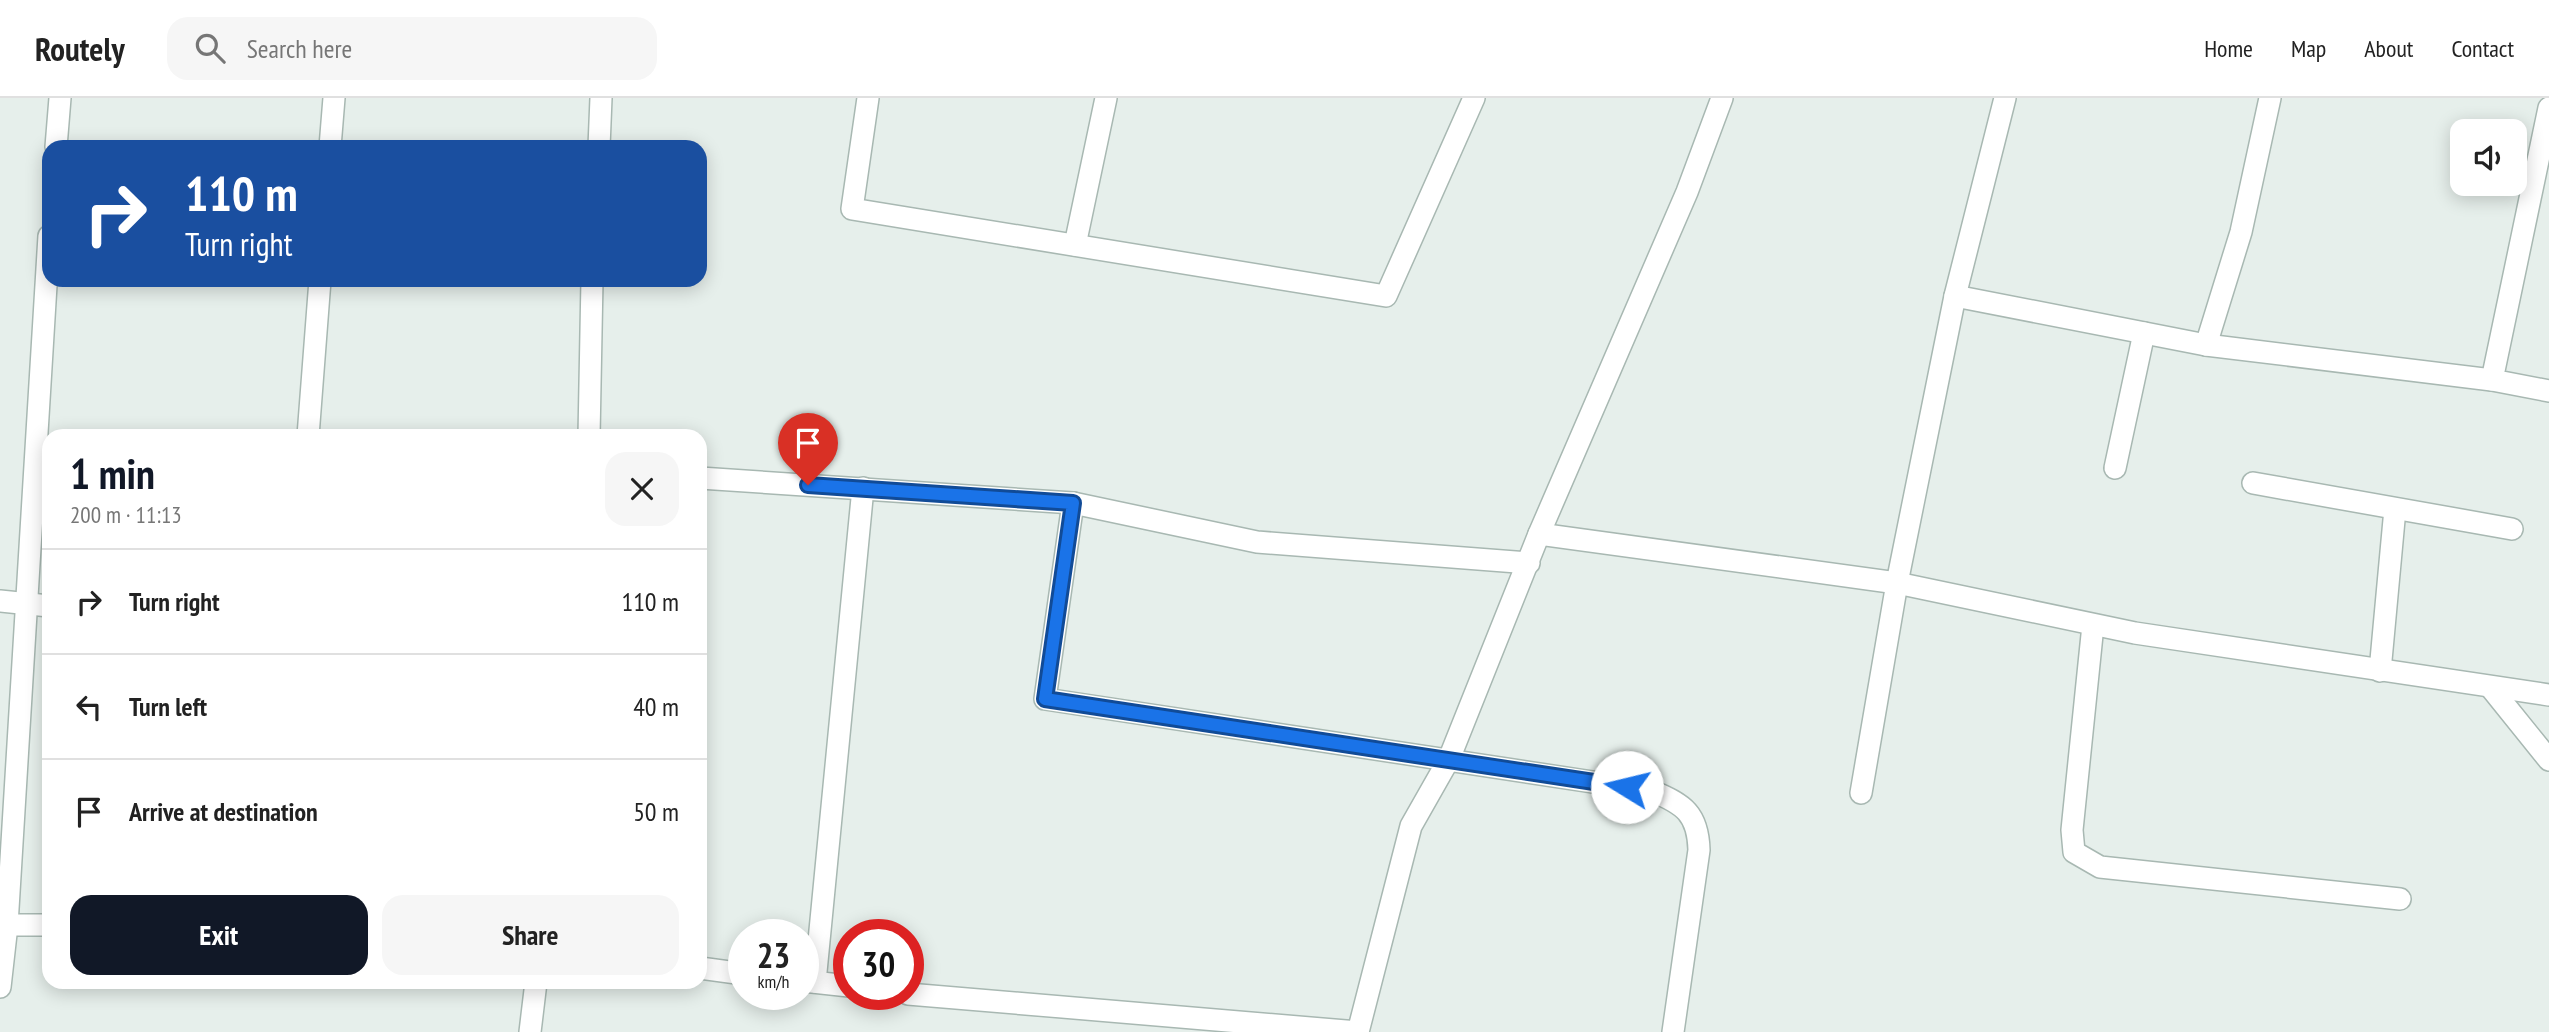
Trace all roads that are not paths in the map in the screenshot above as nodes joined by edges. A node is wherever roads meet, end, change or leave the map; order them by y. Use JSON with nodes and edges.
{"nodes":[{"id":1,"x":60,"y":98,"type":"edge"},
{"id":2,"x":334,"y":98,"type":"edge"},
{"id":3,"x":601,"y":98,"type":"edge"},
{"id":4,"x":868,"y":98,"type":"edge"},
{"id":5,"x":1106,"y":98,"type":"edge"},
{"id":6,"x":1474,"y":98,"type":"edge"},
{"id":7,"x":1722,"y":98,"type":"edge"},
{"id":8,"x":2005,"y":98,"type":"edge"},
{"id":9,"x":2270,"y":98,"type":"edge"},
{"id":10,"x":2549,"y":108,"type":"edge"},
{"id":11,"x":57,"y":140,"type":"edge"},
{"id":12,"x":331,"y":140,"type":"edge"},
{"id":13,"x":599,"y":140,"type":"edge"},
{"id":14,"x":2545,"y":143,"type":"edge"},
{"id":15,"x":1075,"y":245,"type":"junction"},
{"id":16,"x":45,"y":287,"type":"edge"},
{"id":17,"x":319,"y":287,"type":"edge"},
{"id":18,"x":592,"y":287,"type":"edge"},
{"id":19,"x":1955,"y":296,"type":"junction"},
{"id":20,"x":2144,"y":332,"type":"junction"},
{"id":21,"x":2206,"y":345,"type":"junction"},
{"id":22,"x":2492,"y":380,"type":"junction"},
{"id":23,"x":2549,"y":391,"type":"edge"},
{"id":24,"x":309,"y":429,"type":"edge"},
{"id":25,"x":589,"y":429,"type":"edge"},
{"id":26,"x":2115,"y":468,"type":"dead end"},
{"id":27,"x":707,"y":478,"type":"edge"},
{"id":28,"x":2253,"y":483,"type":"dead end"},
{"id":29,"x":863,"y":488,"type":"junction"},
{"id":30,"x":1073,"y":503,"type":"junction"},
{"id":31,"x":2395,"y":509,"type":"junction"},
{"id":32,"x":2512,"y":529,"type":"dead end"},
{"id":33,"x":1539,"y":534,"type":"junction"},
{"id":34,"x":1529,"y":563,"type":"junction"},
{"id":35,"x":1897,"y":583,"type":"junction"},
{"id":36,"x":0,"y":601,"type":"edge"},
{"id":37,"x":39,"y":605,"type":"edge"},
{"id":38,"x":2093,"y":625,"type":"junction"},
{"id":39,"x":2380,"y":671,"type":"junction"},
{"id":40,"x":2491,"y":688,"type":"junction"},
{"id":41,"x":2549,"y":695,"type":"edge"},
{"id":42,"x":1449,"y":759,"type":"junction"},
{"id":43,"x":2549,"y":760,"type":"edge"},
{"id":44,"x":1861,"y":793,"type":"dead end"},
{"id":45,"x":2400,"y":899,"type":"dead end"},
{"id":46,"x":816,"y":919,"type":"edge"},
{"id":47,"x":7,"y":925,"type":"junction"},
{"id":48,"x":42,"y":925,"type":"edge"},
{"id":49,"x":707,"y":969,"type":"edge"},
{"id":50,"x":728,"y":972,"type":"edge"},
{"id":51,"x":0,"y":987,"type":"edge"},
{"id":52,"x":535,"y":989,"type":"edge"},
{"id":53,"x":924,"y":994,"type":"edge"},
{"id":54,"x":530,"y":1032,"type":"edge"},
{"id":55,"x":1358,"y":1032,"type":"edge"},
{"id":56,"x":1673,"y":1032,"type":"edge"}],
"edges":[{"from":1,"to":11,"type":"street"},
{"from":2,"to":12,"type":"street"},
{"from":3,"to":13,"type":"street"},
{"from":4,"to":15,"type":"street"},
{"from":5,"to":15,"type":"street"},
{"from":6,"to":15,"type":"street"},
{"from":7,"to":33,"type":"street"},
{"from":8,"to":19,"type":"street"},
{"from":9,"to":21,"type":"street"},
{"from":10,"to":14,"type":"street"},
{"from":14,"to":22,"type":"street"},
{"from":16,"to":37,"type":"street"},
{"from":17,"to":24,"type":"street"},
{"from":18,"to":25,"type":"street"},
{"from":19,"to":20,"type":"street"},
{"from":19,"to":35,"type":"street"},
{"from":20,"to":21,"type":"street"},
{"from":20,"to":26,"type":"street"},
{"from":21,"to":22,"type":"street"},
{"from":22,"to":23,"type":"street"},
{"from":27,"to":29,"type":"street"},
{"from":28,"to":31,"type":"street"},
{"from":29,"to":30,"type":"street"},
{"from":29,"to":46,"type":"street"},
{"from":30,"to":34,"type":"street"},
{"from":30,"to":42,"type":"street"},
{"from":31,"to":32,"type":"street"},
{"from":31,"to":39,"type":"street"},
{"from":33,"to":34,"type":"street"},
{"from":33,"to":35,"type":"street"},
{"from":34,"to":42,"type":"street"},
{"from":35,"to":38,"type":"street"},
{"from":35,"to":44,"type":"street"},
{"from":36,"to":37,"type":"street"},
{"from":37,"to":47,"type":"street"},
{"from":38,"to":39,"type":"street"},
{"from":38,"to":45,"type":"street"},
{"from":39,"to":40,"type":"street"},
{"from":40,"to":41,"type":"street"},
{"from":40,"to":43,"type":"street"},
{"from":42,"to":55,"type":"street"},
{"from":42,"to":56,"type":"street"},
{"from":47,"to":48,"type":"street"},
{"from":47,"to":51,"type":"street"},
{"from":49,"to":50,"type":"street"},
{"from":52,"to":54,"type":"street"},
{"from":53,"to":55,"type":"street"}]}
